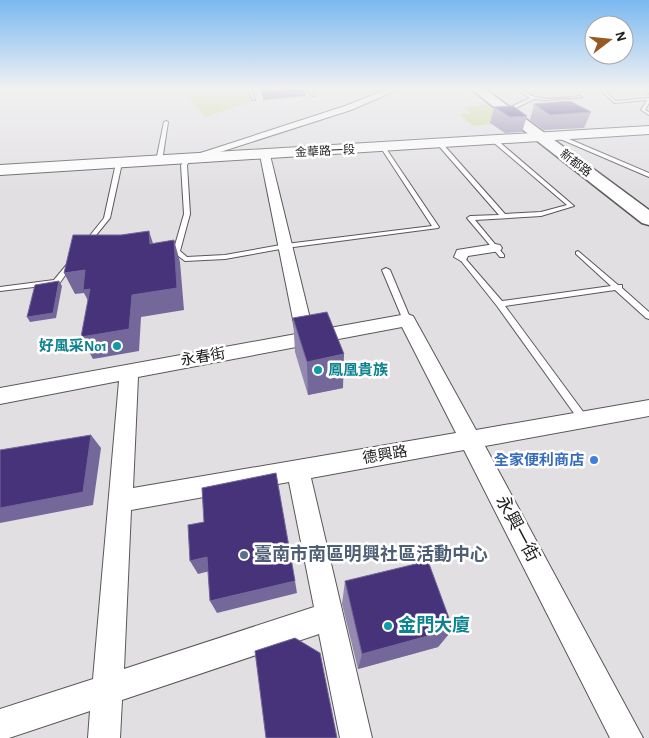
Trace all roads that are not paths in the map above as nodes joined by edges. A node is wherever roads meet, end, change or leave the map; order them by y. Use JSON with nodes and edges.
{"nodes":[{"id":1,"x":166,"y":123,"type":"edge"},
{"id":2,"x":300,"y":123,"type":"edge"},
{"id":3,"x":528,"y":123,"type":"edge"},
{"id":4,"x":649,"y":130,"type":"edge"},
{"id":5,"x":552,"y":137,"type":"junction"},
{"id":6,"x":495,"y":142,"type":"junction"},
{"id":7,"x":440,"y":144,"type":"junction"},
{"id":8,"x":383,"y":148,"type":"junction"},
{"id":9,"x":266,"y":155,"type":"junction"},
{"id":10,"x":188,"y":159,"type":"junction"},
{"id":11,"x":159,"y":161,"type":"junction"},
{"id":12,"x":119,"y":163,"type":"junction"},
{"id":13,"x":0,"y":170,"type":"edge"},
{"id":14,"x":649,"y":175,"type":"edge"},
{"id":15,"x":503,"y":215,"type":"junction"},
{"id":16,"x":649,"y":219,"type":"edge"},
{"id":17,"x":286,"y":246,"type":"junction"},
{"id":18,"x":498,"y":252,"type":"joint"},
{"id":19,"x":79,"y":253,"type":"edge"},
{"id":20,"x":578,"y":253,"type":"dead end"},
{"id":21,"x":461,"y":257,"type":"joint"},
{"id":22,"x":73,"y":260,"type":"edge"},
{"id":23,"x":386,"y":270,"type":"dead end"},
{"id":24,"x":618,"y":287,"type":"junction"},
{"id":25,"x":0,"y":289,"type":"edge"},
{"id":26,"x":500,"y":304,"type":"junction"},
{"id":27,"x":649,"y":316,"type":"edge"},
{"id":28,"x":407,"y":320,"type":"junction"},
{"id":29,"x":306,"y":338,"type":"junction"},
{"id":30,"x":129,"y":371,"type":"junction"},
{"id":31,"x":0,"y":396,"type":"edge"},
{"id":32,"x":649,"y":408,"type":"edge"},
{"id":33,"x":584,"y":420,"type":"junction"},
{"id":34,"x":470,"y":440,"type":"junction"},
{"id":35,"x":298,"y":470,"type":"junction"},
{"id":36,"x":120,"y":501,"type":"junction"},
{"id":37,"x":330,"y":616,"type":"junction"},
{"id":38,"x":108,"y":690,"type":"junction"},
{"id":39,"x":0,"y":725,"type":"edge"},
{"id":40,"x":104,"y":738,"type":"edge"},
{"id":41,"x":356,"y":738,"type":"edge"},
{"id":42,"x":626,"y":738,"type":"edge"}],
"edges":[{"from":1,"to":11,"type":"lane"},
{"from":2,"to":10,"type":"street"},
{"from":3,"to":5,"type":"street","name":"新都路"},
{"from":4,"to":5,"type":"main road","name":"金華路一段"},
{"from":5,"to":6,"type":"main road","name":"金華路一段"},
{"from":5,"to":14,"type":"lane"},
{"from":5,"to":16,"type":"street","name":"新都路"},
{"from":6,"to":7,"type":"main road","name":"金華路一段"},
{"from":6,"to":15,"type":"lane"},
{"from":7,"to":8,"type":"main road","name":"金華路一段"},
{"from":7,"to":15,"type":"lane"},
{"from":8,"to":9,"type":"main road","name":"金華路一段"},
{"from":8,"to":17,"type":"lane"},
{"from":9,"to":10,"type":"main road","name":"金華路一段"},
{"from":9,"to":17,"type":"street"},
{"from":10,"to":11,"type":"main road","name":"金華路一段"},
{"from":10,"to":17,"type":"lane"},
{"from":11,"to":12,"type":"main road","name":"金華路一段"},
{"from":12,"to":13,"type":"main road","name":"金華路一段"},
{"from":12,"to":19,"type":"lane"},
{"from":15,"to":18,"type":"lane"},
{"from":17,"to":29,"type":"street"},
{"from":18,"to":21,"type":"street"},
{"from":20,"to":24,"type":"lane"},
{"from":21,"to":26,"type":"lane"},
{"from":22,"to":25,"type":"lane"},
{"from":23,"to":28,"type":"lane"},
{"from":24,"to":26,"type":"lane"},
{"from":24,"to":27,"type":"lane"},
{"from":26,"to":33,"type":"lane"},
{"from":28,"to":29,"type":"street","name":"永春街"},
{"from":28,"to":34,"type":"street","name":"永興一街"},
{"from":29,"to":30,"type":"street","name":"永春街"},
{"from":30,"to":31,"type":"street","name":"永春街"},
{"from":30,"to":36,"type":"street"},
{"from":32,"to":33,"type":"street","name":"德興路"},
{"from":33,"to":34,"type":"street","name":"德興路"},
{"from":34,"to":35,"type":"street","name":"德興路"},
{"from":34,"to":42,"type":"street","name":"永興一街"},
{"from":35,"to":36,"type":"street","name":"德興路"},
{"from":35,"to":37,"type":"street"},
{"from":36,"to":38,"type":"street"},
{"from":37,"to":38,"type":"street"},
{"from":37,"to":41,"type":"street"},
{"from":38,"to":39,"type":"street"},
{"from":38,"to":40,"type":"street"}]}
